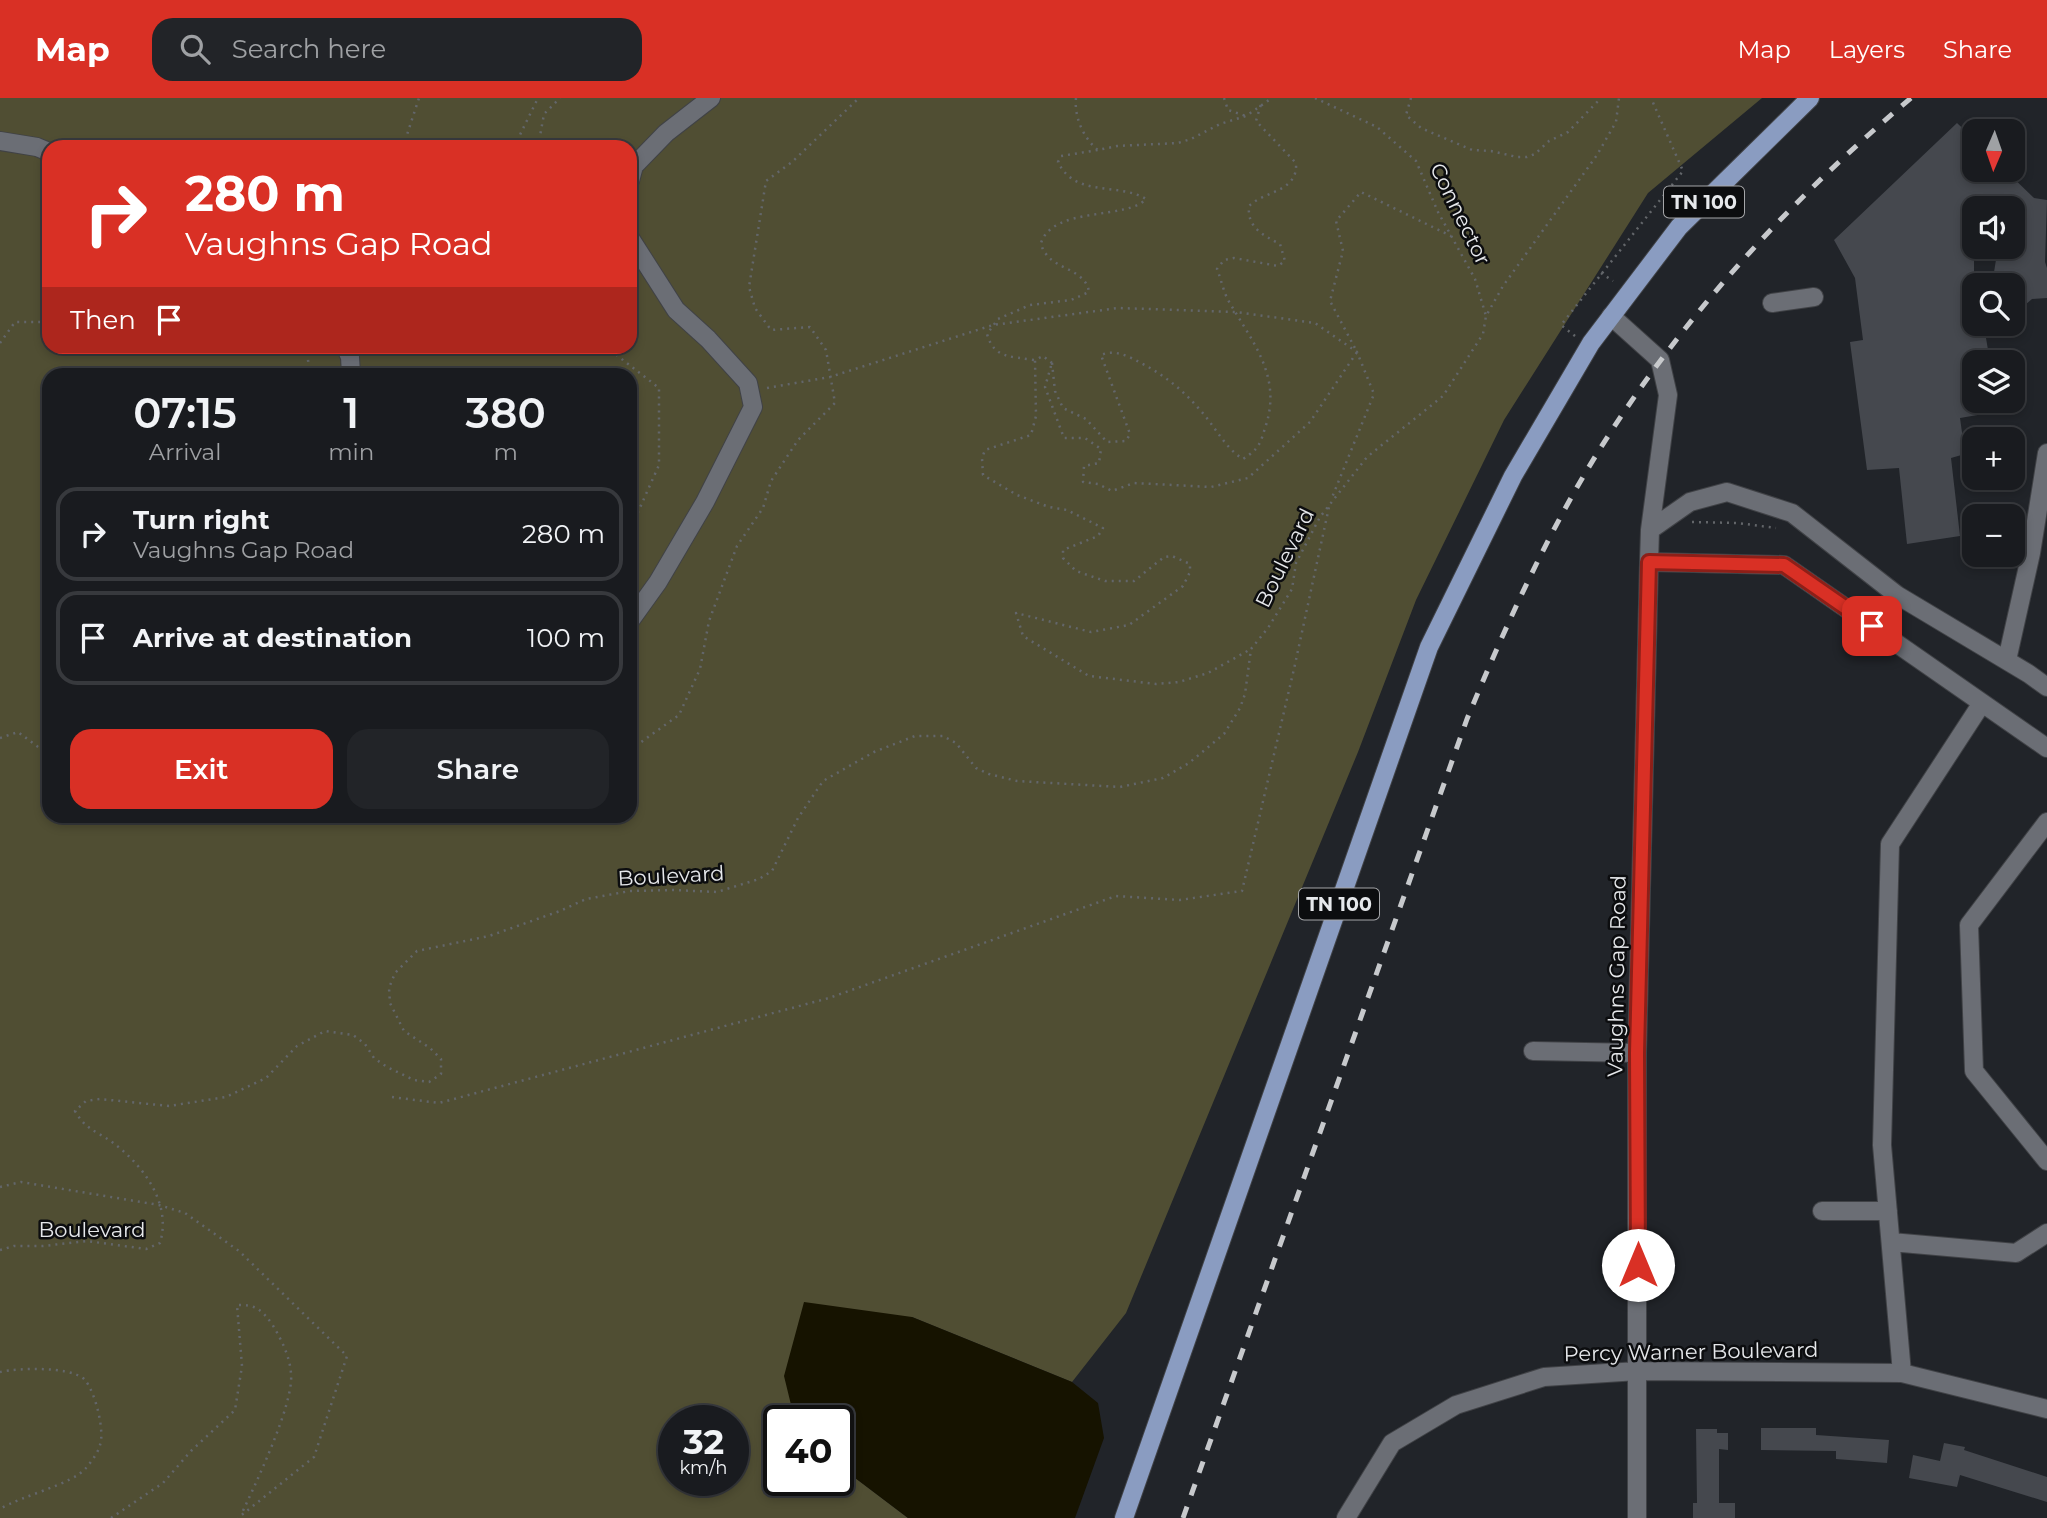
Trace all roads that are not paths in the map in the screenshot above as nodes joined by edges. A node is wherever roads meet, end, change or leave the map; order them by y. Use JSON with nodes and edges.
{"nodes":[{"id":1,"x":711,"y":98,"type":"edge"},
{"id":2,"x":1810,"y":98,"type":"edge"},
{"id":3,"x":0,"y":141,"type":"edge"},
{"id":4,"x":42,"y":149,"type":"edge"},
{"id":5,"x":637,"y":163,"type":"edge"},
{"id":6,"x":637,"y":249,"type":"edge"},
{"id":7,"x":1814,"y":297,"type":"dead end"},
{"id":8,"x":1772,"y":303,"type":"dead end"},
{"id":9,"x":1611,"y":316,"type":"junction"},
{"id":10,"x":2047,"y":453,"type":"edge"},
{"id":11,"x":1650,"y":530,"type":"junction"},
{"id":12,"x":1649,"y":562,"type":"junction"},
{"id":13,"x":637,"y":611,"type":"edge"},
{"id":14,"x":2007,"y":660,"type":"junction"},
{"id":15,"x":2047,"y":687,"type":"edge"},
{"id":16,"x":1982,"y":703,"type":"junction"},
{"id":17,"x":2047,"y":748,"type":"edge"},
{"id":18,"x":2047,"y":822,"type":"edge"},
{"id":19,"x":1533,"y":1051,"type":"dead end"},
{"id":20,"x":1637,"y":1053,"type":"junction"},
{"id":21,"x":2047,"y":1161,"type":"edge"},
{"id":22,"x":1822,"y":1211,"type":"dead end"},
{"id":23,"x":1888,"y":1211,"type":"junction"},
{"id":24,"x":2047,"y":1233,"type":"edge"},
{"id":25,"x":1891,"y":1242,"type":"junction"},
{"id":26,"x":1638,"y":1371,"type":"junction"},
{"id":27,"x":1902,"y":1373,"type":"junction"},
{"id":28,"x":2047,"y":1409,"type":"edge"},
{"id":29,"x":1124,"y":1518,"type":"edge"},
{"id":30,"x":1346,"y":1518,"type":"edge"},
{"id":31,"x":1637,"y":1518,"type":"edge"}],
"edges":[{"from":1,"to":5,"type":"street"},
{"from":2,"to":9,"type":"main road","number":"TN 100"},
{"from":3,"to":4,"type":"street"},
{"from":6,"to":13,"type":"street"},
{"from":7,"to":8,"type":"street"},
{"from":9,"to":11,"type":"street","name":"Vaughns Gap Road"},
{"from":9,"to":29,"type":"main road","number":"TN 100"},
{"from":10,"to":14,"type":"street"},
{"from":11,"to":12,"type":"street","name":"Vaughns Gap Road"},
{"from":11,"to":14,"type":"street"},
{"from":12,"to":16,"type":"street"},
{"from":12,"to":20,"type":"street","name":"Vaughns Gap Road"},
{"from":14,"to":15,"type":"street"},
{"from":16,"to":17,"type":"street"},
{"from":16,"to":23,"type":"street"},
{"from":18,"to":21,"type":"street"},
{"from":19,"to":20,"type":"street"},
{"from":20,"to":26,"type":"street","name":"Vaughns Gap Road"},
{"from":22,"to":23,"type":"street"},
{"from":23,"to":25,"type":"street"},
{"from":24,"to":25,"type":"street"},
{"from":25,"to":27,"type":"street"},
{"from":26,"to":27,"type":"street","name":"Percy Warner Boulevard"},
{"from":26,"to":30,"type":"street","name":"Percy Warner Boulevard"},
{"from":26,"to":31,"type":"street","name":"Vaughns Gap Road"},
{"from":27,"to":28,"type":"street","name":"Percy Warner Boulevard"}]}
